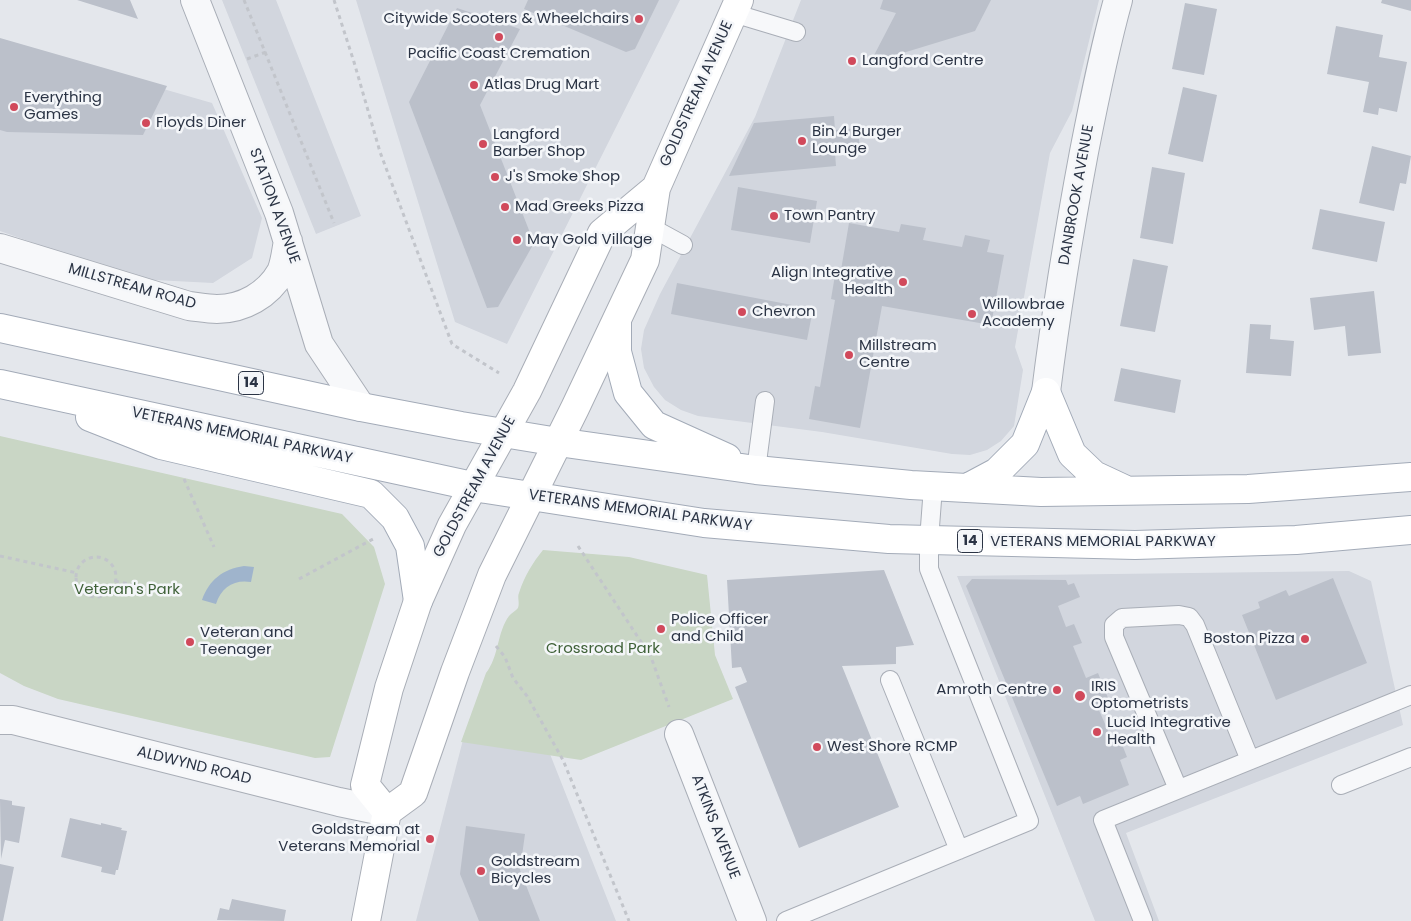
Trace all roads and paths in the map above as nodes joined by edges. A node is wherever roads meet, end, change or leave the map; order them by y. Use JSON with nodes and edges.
{"nodes":[{"id":1,"x":195,"y":0,"type":"edge"},
{"id":2,"x":244,"y":0,"type":"edge"},
{"id":3,"x":334,"y":0,"type":"edge"},
{"id":4,"x":1118,"y":0,"type":"edge"},
{"id":5,"x":736,"y":7,"type":"edge"},
{"id":6,"x":796,"y":32,"type":"dead end"},
{"id":7,"x":266,"y":52,"type":"junction"},
{"id":8,"x":242,"y":60,"type":"dead end"},
{"id":9,"x":656,"y":188,"type":"junction"},
{"id":10,"x":334,"y":223,"type":"dead end"},
{"id":11,"x":650,"y":228,"type":"junction"},
{"id":12,"x":288,"y":241,"type":"junction"},
{"id":13,"x":683,"y":245,"type":"dead end"},
{"id":14,"x":0,"y":248,"type":"edge"},
{"id":15,"x":617,"y":321,"type":"junction"},
{"id":16,"x":0,"y":328,"type":"edge"},
{"id":17,"x":499,"y":373,"type":"dead end"},
{"id":18,"x":8,"y":386,"type":"edge"},
{"id":19,"x":1046,"y":392,"type":"junction"},
{"id":20,"x":765,"y":401,"type":"dead end"},
{"id":21,"x":361,"y":406,"type":"junction"},
{"id":22,"x":503,"y":434,"type":"junction"},
{"id":23,"x":558,"y":442,"type":"junction"},
{"id":24,"x":756,"y":470,"type":"junction"},
{"id":25,"x":185,"y":472,"type":"dead end"},
{"id":26,"x":1411,"y":477,"type":"edge"},
{"id":27,"x":474,"y":486,"type":"junction"},
{"id":28,"x":933,"y":487,"type":"junction"},
{"id":29,"x":967,"y":488,"type":"junction"},
{"id":30,"x":1128,"y":491,"type":"junction"},
{"id":31,"x":532,"y":495,"type":"junction"},
{"id":32,"x":1411,"y":530,"type":"edge"},
{"id":33,"x":379,"y":536,"type":"dead end"},
{"id":34,"x":929,"y":540,"type":"junction"},
{"id":35,"x":578,"y":546,"type":"dead end"},
{"id":36,"x":214,"y":547,"type":"dead end"},
{"id":37,"x":0,"y":556,"type":"edge"},
{"id":38,"x":77,"y":573,"type":"junction"},
{"id":39,"x":299,"y":579,"type":"dead end"},
{"id":40,"x":115,"y":581,"type":"junction"},
{"id":41,"x":165,"y":592,"type":"dead end"},
{"id":42,"x":418,"y":602,"type":"junction"},
{"id":43,"x":494,"y":644,"type":"dead end"},
{"id":44,"x":890,"y":680,"type":"dead end"},
{"id":45,"x":1411,"y":695,"type":"edge"},
{"id":46,"x":0,"y":720,"type":"edge"},
{"id":47,"x":679,"y":734,"type":"joint"},
{"id":48,"x":1411,"y":757,"type":"edge"},
{"id":49,"x":1250,"y":760,"type":"junction"},
{"id":50,"x":1341,"y":785,"type":"dead end"},
{"id":51,"x":1178,"y":789,"type":"junction"},
{"id":52,"x":387,"y":812,"type":"junction"},
{"id":53,"x":958,"y":850,"type":"junction"},
{"id":54,"x":369,"y":920,"type":"edge"},
{"id":55,"x":629,"y":921,"type":"edge"},
{"id":56,"x":752,"y":921,"type":"edge"},
{"id":57,"x":786,"y":921,"type":"edge"},
{"id":58,"x":1143,"y":921,"type":"edge"}],
"edges":[{"from":1,"to":12,"type":"street","name":"STATION AVENUE"},
{"from":2,"to":7,"type":"path"},
{"from":3,"to":17,"type":"path"},
{"from":4,"to":19,"type":"street","name":"DANBROOK AVENUE"},
{"from":5,"to":6,"type":"lane"},
{"from":5,"to":9,"type":"main road","name":"GOLDSTREAM AVENUE"},
{"from":7,"to":8,"type":"path"},
{"from":7,"to":10,"type":"path"},
{"from":9,"to":11,"type":"main road","name":"GOLDSTREAM AVENUE"},
{"from":9,"to":22,"type":"main road","name":"GOLDSTREAM AVENUE"},
{"from":11,"to":13,"type":"lane"},
{"from":11,"to":15,"type":"main road","name":"GOLDSTREAM AVENUE"},
{"from":12,"to":14,"type":"street","name":"MILLSTREAM ROAD"},
{"from":12,"to":21,"type":"street","name":"STATION AVENUE"},
{"from":15,"to":23,"type":"main road","name":"GOLDSTREAM AVENUE"},
{"from":15,"to":24,"type":"main road"},
{"from":16,"to":21,"type":"main road","number":"14"},
{"from":18,"to":27,"type":"main road","name":"VETERANS MEMORIAL PARKWAY","number":"14"},
{"from":18,"to":42,"type":"main road"},
{"from":19,"to":29,"type":"main road"},
{"from":19,"to":30,"type":"main road"},
{"from":20,"to":24,"type":"lane"},
{"from":21,"to":22,"type":"main road","number":"14"},
{"from":22,"to":23,"type":"main road","number":"14"},
{"from":22,"to":27,"type":"main road","name":"GOLDSTREAM AVENUE"},
{"from":23,"to":24,"type":"main road","number":"14"},
{"from":23,"to":31,"type":"main road","name":"GOLDSTREAM AVENUE"},
{"from":24,"to":28,"type":"main road","number":"14"},
{"from":25,"to":36,"type":"path"},
{"from":26,"to":30,"type":"main road","number":"14"},
{"from":27,"to":31,"type":"main road","name":"VETERANS MEMORIAL PARKWAY","number":"14"},
{"from":27,"to":42,"type":"main road","name":"GOLDSTREAM AVENUE"},
{"from":28,"to":29,"type":"main road","number":"14"},
{"from":28,"to":34,"type":"lane"},
{"from":29,"to":30,"type":"main road","number":"14"},
{"from":31,"to":34,"type":"main road","name":"VETERANS MEMORIAL PARKWAY","number":"14"},
{"from":31,"to":52,"type":"main road","name":"GOLDSTREAM AVENUE"},
{"from":32,"to":34,"type":"main road","name":"VETERANS MEMORIAL PARKWAY","number":"14"},
{"from":33,"to":39,"type":"path"},
{"from":34,"to":53,"type":"lane"},
{"from":35,"to":47,"type":"path"},
{"from":37,"to":38,"type":"path"},
{"from":38,"to":40,"type":"path"},
{"from":38,"to":40,"type":"path"},
{"from":40,"to":41,"type":"path"},
{"from":42,"to":52,"type":"main road","name":"GOLDSTREAM AVENUE"},
{"from":43,"to":55,"type":"path"},
{"from":44,"to":53,"type":"lane"},
{"from":45,"to":49,"type":"lane"},
{"from":46,"to":52,"type":"street","name":"ALDWYND ROAD"},
{"from":47,"to":56,"type":"street","name":"ATKINS AVENUE"},
{"from":48,"to":50,"type":"lane"},
{"from":49,"to":51,"type":"lane"},
{"from":49,"to":51,"type":"lane"},
{"from":51,"to":58,"type":"lane"},
{"from":52,"to":54,"type":"main road"},
{"from":53,"to":57,"type":"lane"}]}
